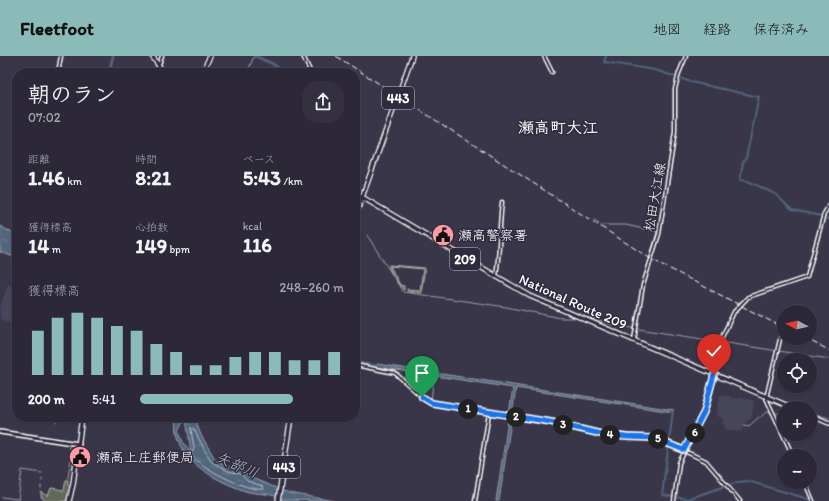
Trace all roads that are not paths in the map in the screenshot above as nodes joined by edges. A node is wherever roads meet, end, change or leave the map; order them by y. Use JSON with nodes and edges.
{"nodes":[{"id":1,"x":61,"y":56,"type":"edge"},
{"id":2,"x":152,"y":56,"type":"edge"},
{"id":3,"x":162,"y":56,"type":"edge"},
{"id":4,"x":210,"y":56,"type":"edge"},
{"id":5,"x":303,"y":56,"type":"edge"},
{"id":6,"x":412,"y":56,"type":"edge"},
{"id":7,"x":544,"y":56,"type":"edge"},
{"id":8,"x":686,"y":56,"type":"edge"},
{"id":9,"x":158,"y":66,"type":"joint"},
{"id":10,"x":59,"y":68,"type":"edge"},
{"id":11,"x":204,"y":68,"type":"edge"},
{"id":12,"x":309,"y":68,"type":"edge"},
{"id":13,"x":552,"y":72,"type":"dead end"},
{"id":14,"x":361,"y":197,"type":"junction"},
{"id":15,"x":360,"y":200,"type":"edge"},
{"id":16,"x":502,"y":202,"type":"dead end"},
{"id":17,"x":829,"y":205,"type":"edge"},
{"id":18,"x":496,"y":277,"type":"junction"},
{"id":19,"x":634,"y":340,"type":"junction"},
{"id":20,"x":779,"y":345,"type":"edge"},
{"id":21,"x":360,"y":366,"type":"edge"},
{"id":22,"x":714,"y":375,"type":"junction"},
{"id":23,"x":766,"y":397,"type":"junction"},
{"id":24,"x":777,"y":401,"type":"edge"},
{"id":25,"x":489,"y":413,"type":"junction"},
{"id":26,"x":817,"y":418,"type":"edge"},
{"id":27,"x":81,"y":422,"type":"edge"},
{"id":28,"x":291,"y":422,"type":"edge"},
{"id":29,"x":829,"y":423,"type":"edge"},
{"id":30,"x":0,"y":432,"type":"edge"},
{"id":31,"x":79,"y":444,"type":"junction"},
{"id":32,"x":790,"y":449,"type":"edge"},
{"id":33,"x":684,"y":450,"type":"junction"},
{"id":34,"x":808,"y":489,"type":"edge"},
{"id":35,"x":674,"y":500,"type":"edge"},
{"id":36,"x":69,"y":501,"type":"edge"},
{"id":37,"x":280,"y":501,"type":"edge"},
{"id":38,"x":475,"y":501,"type":"edge"},
{"id":39,"x":740,"y":501,"type":"edge"},
{"id":40,"x":813,"y":501,"type":"edge"}],
"edges":[{"from":1,"to":10,"type":"main road"},
{"from":2,"to":9,"type":"highway"},
{"from":3,"to":9,"type":"main road"},
{"from":4,"to":11,"type":"highway"},
{"from":5,"to":12,"type":"main road"},
{"from":6,"to":14,"type":"highway","number":"443","bridge":true},
{"from":7,"to":13,"type":"main road"},
{"from":8,"to":19,"type":"main road","name":"松田大江線"},
{"from":14,"to":15,"type":"highway","number":"443"},
{"from":14,"to":18,"type":"highway","name":"National Route 209","number":"209"},
{"from":16,"to":18,"type":"main road"},
{"from":17,"to":22,"type":"main road"},
{"from":18,"to":19,"type":"highway","name":"National Route 209","number":"209"},
{"from":19,"to":22,"type":"highway","name":"National Route 209","number":"209"},
{"from":20,"to":23,"type":"main road"},
{"from":21,"to":25,"type":"main road"},
{"from":22,"to":23,"type":"highway","name":"National Route 209","number":"209"},
{"from":22,"to":33,"type":"main road"},
{"from":23,"to":24,"type":"highway","name":"National Route 209","number":"209"},
{"from":23,"to":32,"type":"main road"},
{"from":25,"to":33,"type":"main road"},
{"from":25,"to":38,"type":"main road"},
{"from":26,"to":29,"type":"highway"},
{"from":27,"to":31,"type":"highway"},
{"from":28,"to":37,"type":"highway","number":"443"},
{"from":30,"to":31,"type":"main road"},
{"from":31,"to":36,"type":"highway"},
{"from":33,"to":35,"type":"main road"},
{"from":33,"to":39,"type":"main road"},
{"from":34,"to":40,"type":"main road"}]}
